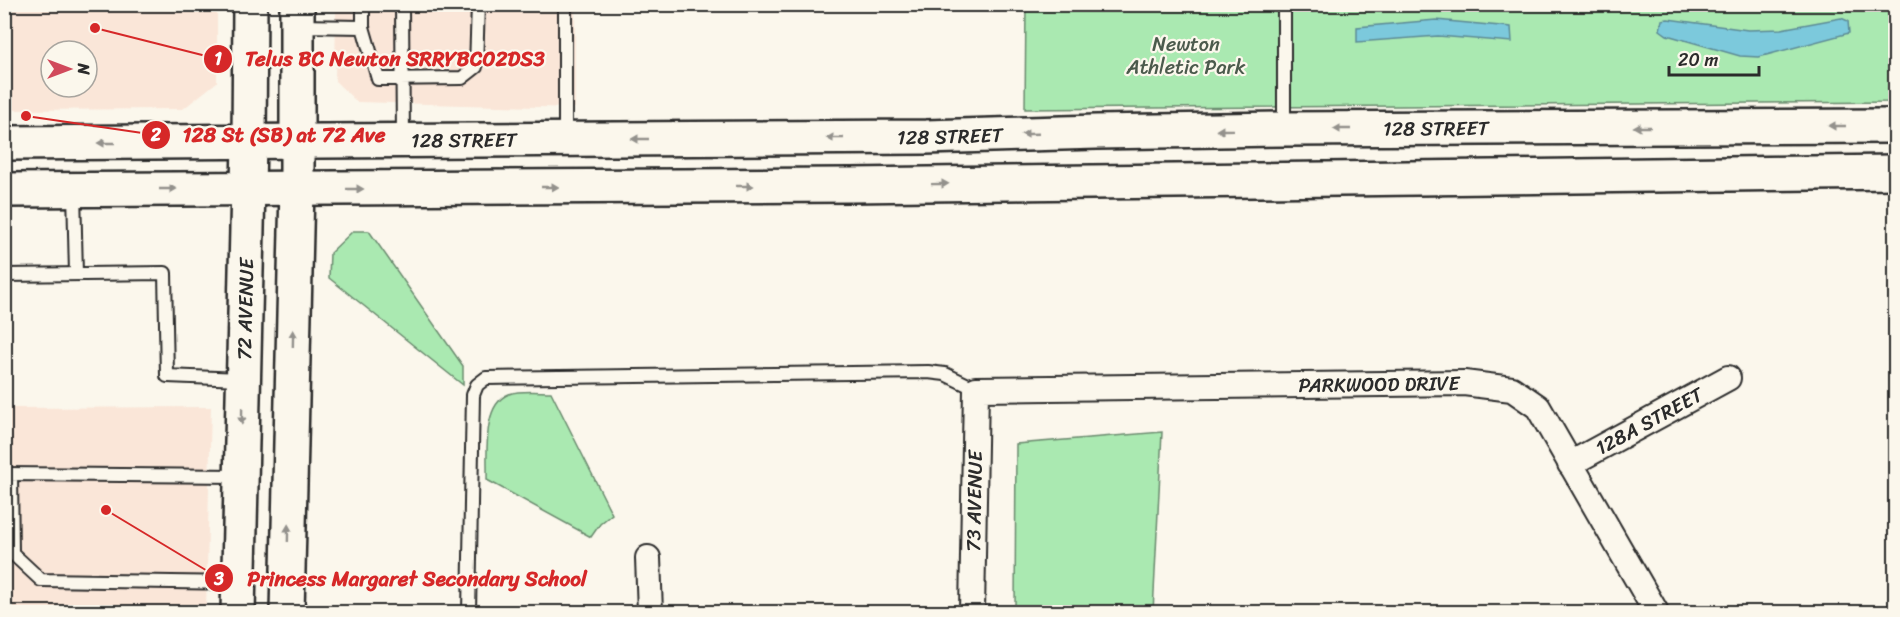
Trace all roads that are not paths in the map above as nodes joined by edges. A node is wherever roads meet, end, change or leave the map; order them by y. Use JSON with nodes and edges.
{"nodes":[{"id":1,"x":250,"y":4,"type":"edge"},
{"id":2,"x":363,"y":4,"type":"edge"},
{"id":3,"x":402,"y":4,"type":"edge"},
{"id":4,"x":478,"y":4,"type":"edge"},
{"id":5,"x":565,"y":4,"type":"edge"},
{"id":6,"x":1284,"y":4,"type":"edge"},
{"id":7,"x":297,"y":15,"type":"edge"},
{"id":8,"x":363,"y":27,"type":"junction"},
{"id":9,"x":404,"y":79,"type":"junction"},
{"id":10,"x":1896,"y":126,"type":"edge"},
{"id":11,"x":1284,"y":129,"type":"junction"},
{"id":12,"x":565,"y":139,"type":"junction"},
{"id":13,"x":403,"y":141,"type":"junction"},
{"id":14,"x":297,"y":142,"type":"junction"},
{"id":15,"x":4,"y":143,"type":"edge"},
{"id":16,"x":249,"y":143,"type":"junction"},
{"id":17,"x":1896,"y":172,"type":"edge"},
{"id":18,"x":297,"y":188,"type":"junction"},
{"id":19,"x":248,"y":189,"type":"junction"},
{"id":20,"x":4,"y":190,"type":"edge"},
{"id":21,"x":74,"y":190,"type":"junction"},
{"id":22,"x":76,"y":274,"type":"junction"},
{"id":23,"x":4,"y":275,"type":"edge"},
{"id":24,"x":1728,"y":378,"type":"dead end"},
{"id":25,"x":243,"y":379,"type":"junction"},
{"id":26,"x":976,"y":389,"type":"junction"},
{"id":27,"x":1570,"y":464,"type":"junction"},
{"id":28,"x":8,"y":474,"type":"edge"},
{"id":29,"x":241,"y":476,"type":"junction"},
{"id":30,"x":648,"y":558,"type":"dead end"},
{"id":31,"x":238,"y":598,"type":"edge"},
{"id":32,"x":286,"y":612,"type":"edge"},
{"id":33,"x":469,"y":612,"type":"edge"},
{"id":34,"x":650,"y":612,"type":"edge"},
{"id":35,"x":972,"y":612,"type":"edge"},
{"id":36,"x":1656,"y":612,"type":"edge"}],
"edges":[{"from":1,"to":16,"type":"main road","name":"72 AVENUE"},
{"from":2,"to":8,"type":"lane"},
{"from":3,"to":9,"type":"lane"},
{"from":4,"to":9,"type":"lane"},
{"from":5,"to":12,"type":"lane"},
{"from":6,"to":11,"type":"lane"},
{"from":7,"to":8,"type":"lane"},
{"from":7,"to":14,"type":"main road"},
{"from":8,"to":9,"type":"lane"},
{"from":9,"to":13,"type":"lane"},
{"from":10,"to":11,"type":"main road","name":"128 STREET","one_way":true},
{"from":11,"to":12,"type":"main road","name":"128 STREET","one_way":true},
{"from":12,"to":13,"type":"main road","name":"128 STREET"},
{"from":13,"to":14,"type":"main road","name":"128 STREET"},
{"from":14,"to":16,"type":"main road","name":"128 STREET"},
{"from":14,"to":18,"type":"main road"},
{"from":16,"to":15,"type":"main road","name":"128 STREET","one_way":true},
{"from":16,"to":19,"type":"main road","name":"72 AVENUE"},
{"from":18,"to":17,"type":"main road","one_way":true},
{"from":18,"to":19,"type":"main road"},
{"from":32,"to":18,"type":"main road","one_way":true},
{"from":21,"to":19,"type":"main road","one_way":true},
{"from":19,"to":25,"type":"main road","name":"72 AVENUE"},
{"from":20,"to":21,"type":"main road"},
{"from":21,"to":22,"type":"lane"},
{"from":22,"to":23,"type":"lane"},
{"from":22,"to":25,"type":"lane"},
{"from":24,"to":27,"type":"street","name":"128A STREET"},
{"from":25,"to":29,"type":"main road","name":"72 AVENUE","one_way":true},
{"from":26,"to":27,"type":"street","name":"PARKWOOD DRIVE"},
{"from":26,"to":33,"type":"lane"},
{"from":26,"to":35,"type":"street","name":"73 AVENUE"},
{"from":27,"to":36,"type":"street","name":"PARKWOOD DRIVE"},
{"from":28,"to":29,"type":"lane"},
{"from":28,"to":31,"type":"lane"},
{"from":29,"to":31,"type":"main road","name":"72 AVENUE"},
{"from":30,"to":34,"type":"street"}]}
